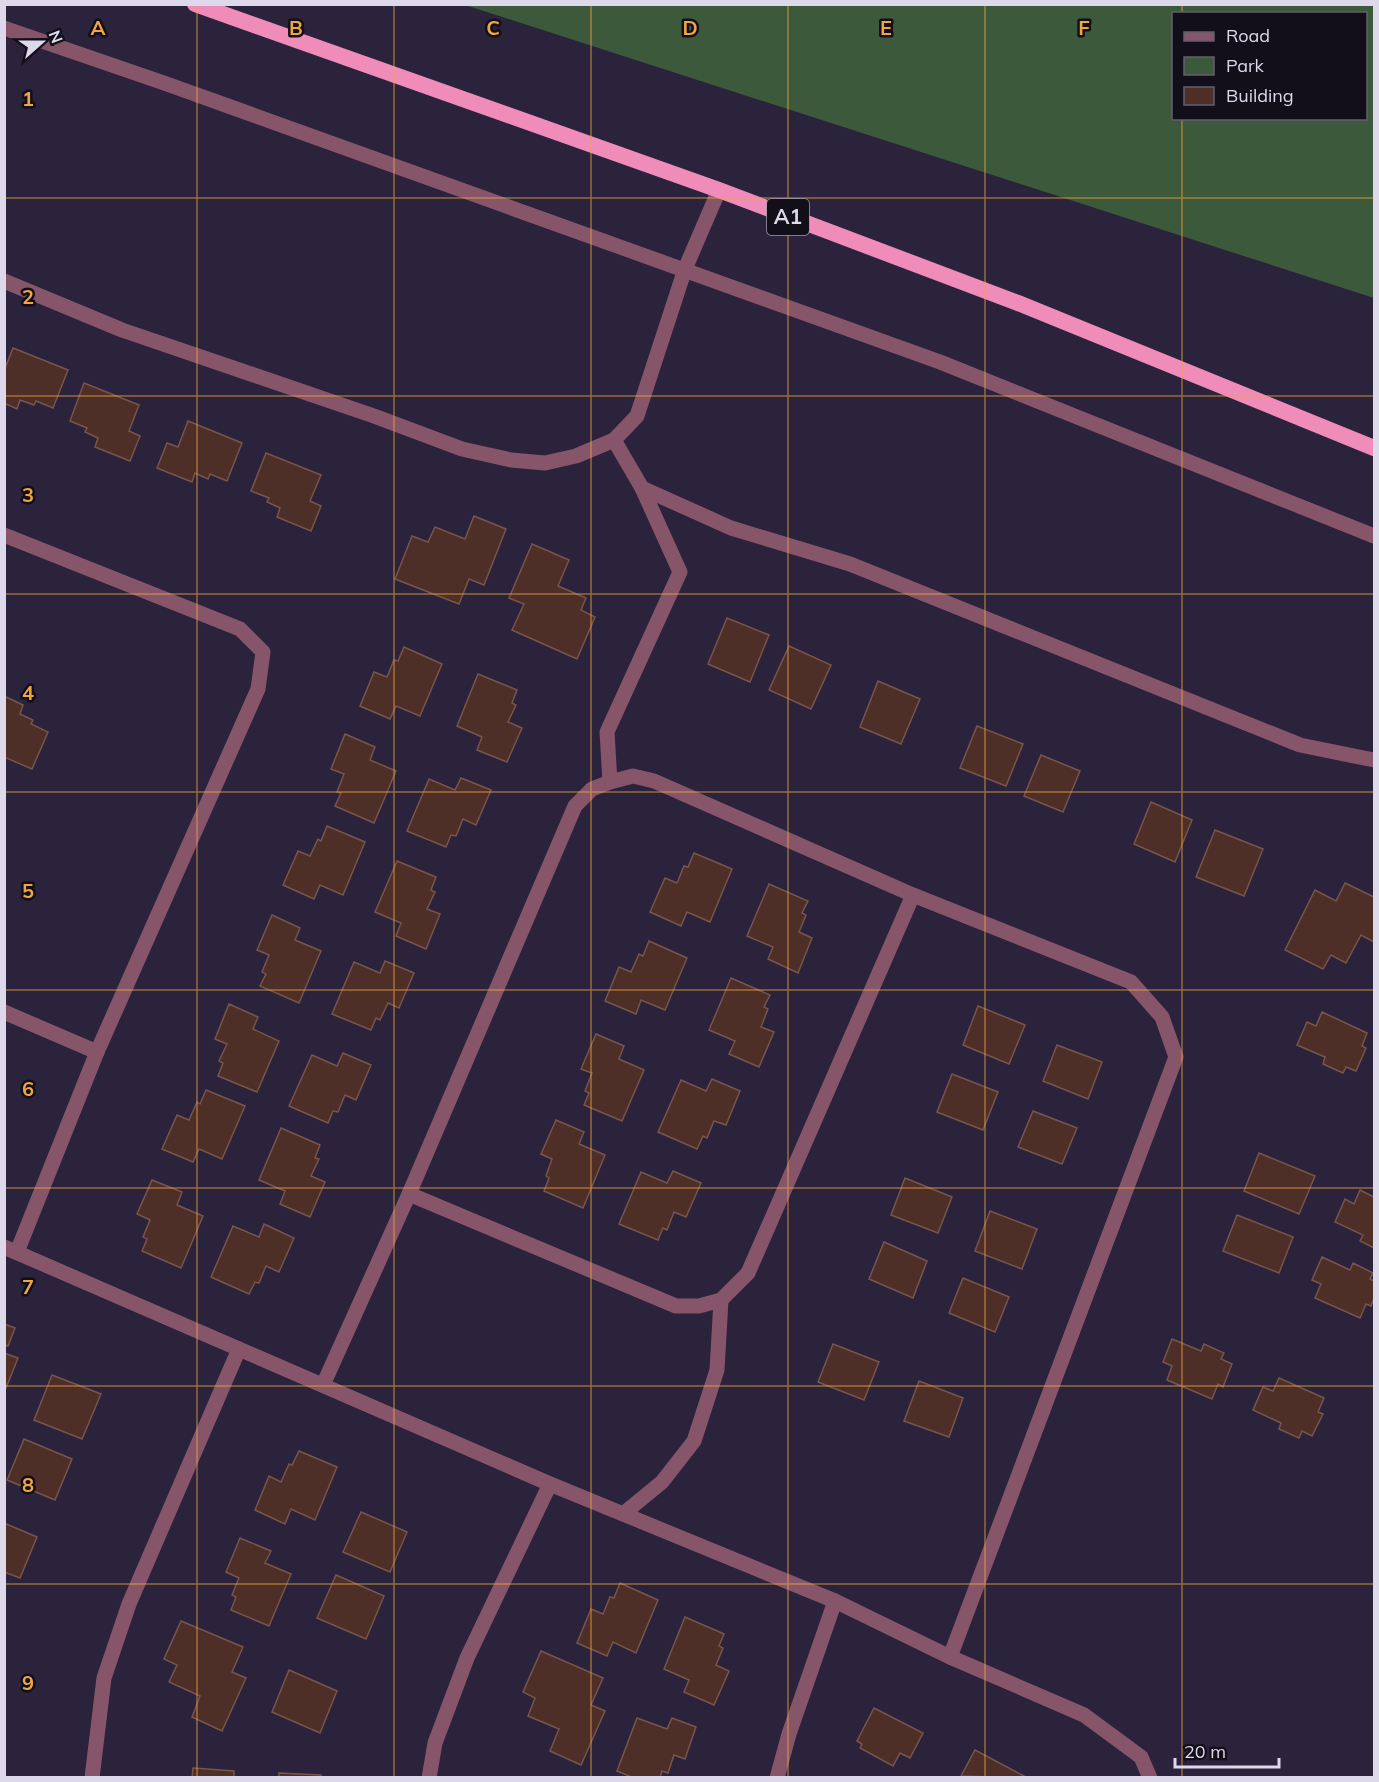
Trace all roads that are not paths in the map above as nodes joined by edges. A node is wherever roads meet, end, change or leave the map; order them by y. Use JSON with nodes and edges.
{"nodes":[{"id":1,"x":195,"y":4,"type":"edge"},
{"id":2,"x":4,"y":28,"type":"edge"},
{"id":3,"x":719,"y":190,"type":"junction"},
{"id":4,"x":685,"y":269,"type":"junction"},
{"id":5,"x":4,"y":281,"type":"edge"},
{"id":6,"x":614,"y":440,"type":"junction"},
{"id":7,"x":1374,"y":448,"type":"edge"},
{"id":8,"x":642,"y":488,"type":"junction"},
{"id":9,"x":4,"y":535,"type":"edge"},
{"id":10,"x":1374,"y":536,"type":"edge"},
{"id":11,"x":1374,"y":760,"type":"edge"},
{"id":12,"x":610,"y":782,"type":"junction"},
{"id":13,"x":913,"y":895,"type":"junction"},
{"id":14,"x":4,"y":1012,"type":"edge"},
{"id":15,"x":97,"y":1052,"type":"junction"},
{"id":16,"x":409,"y":1194,"type":"junction"},
{"id":17,"x":11,"y":1249,"type":"edge"},
{"id":18,"x":720,"y":1300,"type":"junction"},
{"id":19,"x":239,"y":1349,"type":"junction"},
{"id":20,"x":323,"y":1385,"type":"junction"},
{"id":21,"x":550,"y":1484,"type":"junction"},
{"id":22,"x":623,"y":1514,"type":"junction"},
{"id":23,"x":835,"y":1601,"type":"junction"},
{"id":24,"x":950,"y":1657,"type":"junction"},
{"id":25,"x":92,"y":1778,"type":"edge"},
{"id":26,"x":429,"y":1778,"type":"edge"},
{"id":27,"x":777,"y":1778,"type":"edge"},
{"id":28,"x":1150,"y":1778,"type":"edge"}],
"edges":[{"from":1,"to":3,"type":"highway","number":"A1"},
{"from":2,"to":4,"type":"street"},
{"from":3,"to":4,"type":"street"},
{"from":3,"to":7,"type":"highway","number":"A1"},
{"from":4,"to":6,"type":"street"},
{"from":4,"to":10,"type":"street"},
{"from":5,"to":6,"type":"street"},
{"from":6,"to":8,"type":"street"},
{"from":8,"to":11,"type":"street"},
{"from":8,"to":12,"type":"street"},
{"from":9,"to":15,"type":"street"},
{"from":12,"to":13,"type":"street"},
{"from":12,"to":16,"type":"street"},
{"from":13,"to":18,"type":"street"},
{"from":13,"to":24,"type":"street"},
{"from":14,"to":15,"type":"street"},
{"from":15,"to":17,"type":"street"},
{"from":16,"to":18,"type":"street"},
{"from":16,"to":20,"type":"street"},
{"from":17,"to":19,"type":"street"},
{"from":18,"to":22,"type":"street"},
{"from":19,"to":20,"type":"street"},
{"from":19,"to":25,"type":"street"},
{"from":20,"to":21,"type":"street"},
{"from":21,"to":22,"type":"street"},
{"from":21,"to":26,"type":"street"},
{"from":22,"to":23,"type":"street"},
{"from":23,"to":24,"type":"street"},
{"from":23,"to":27,"type":"street"},
{"from":24,"to":28,"type":"street"}]}
